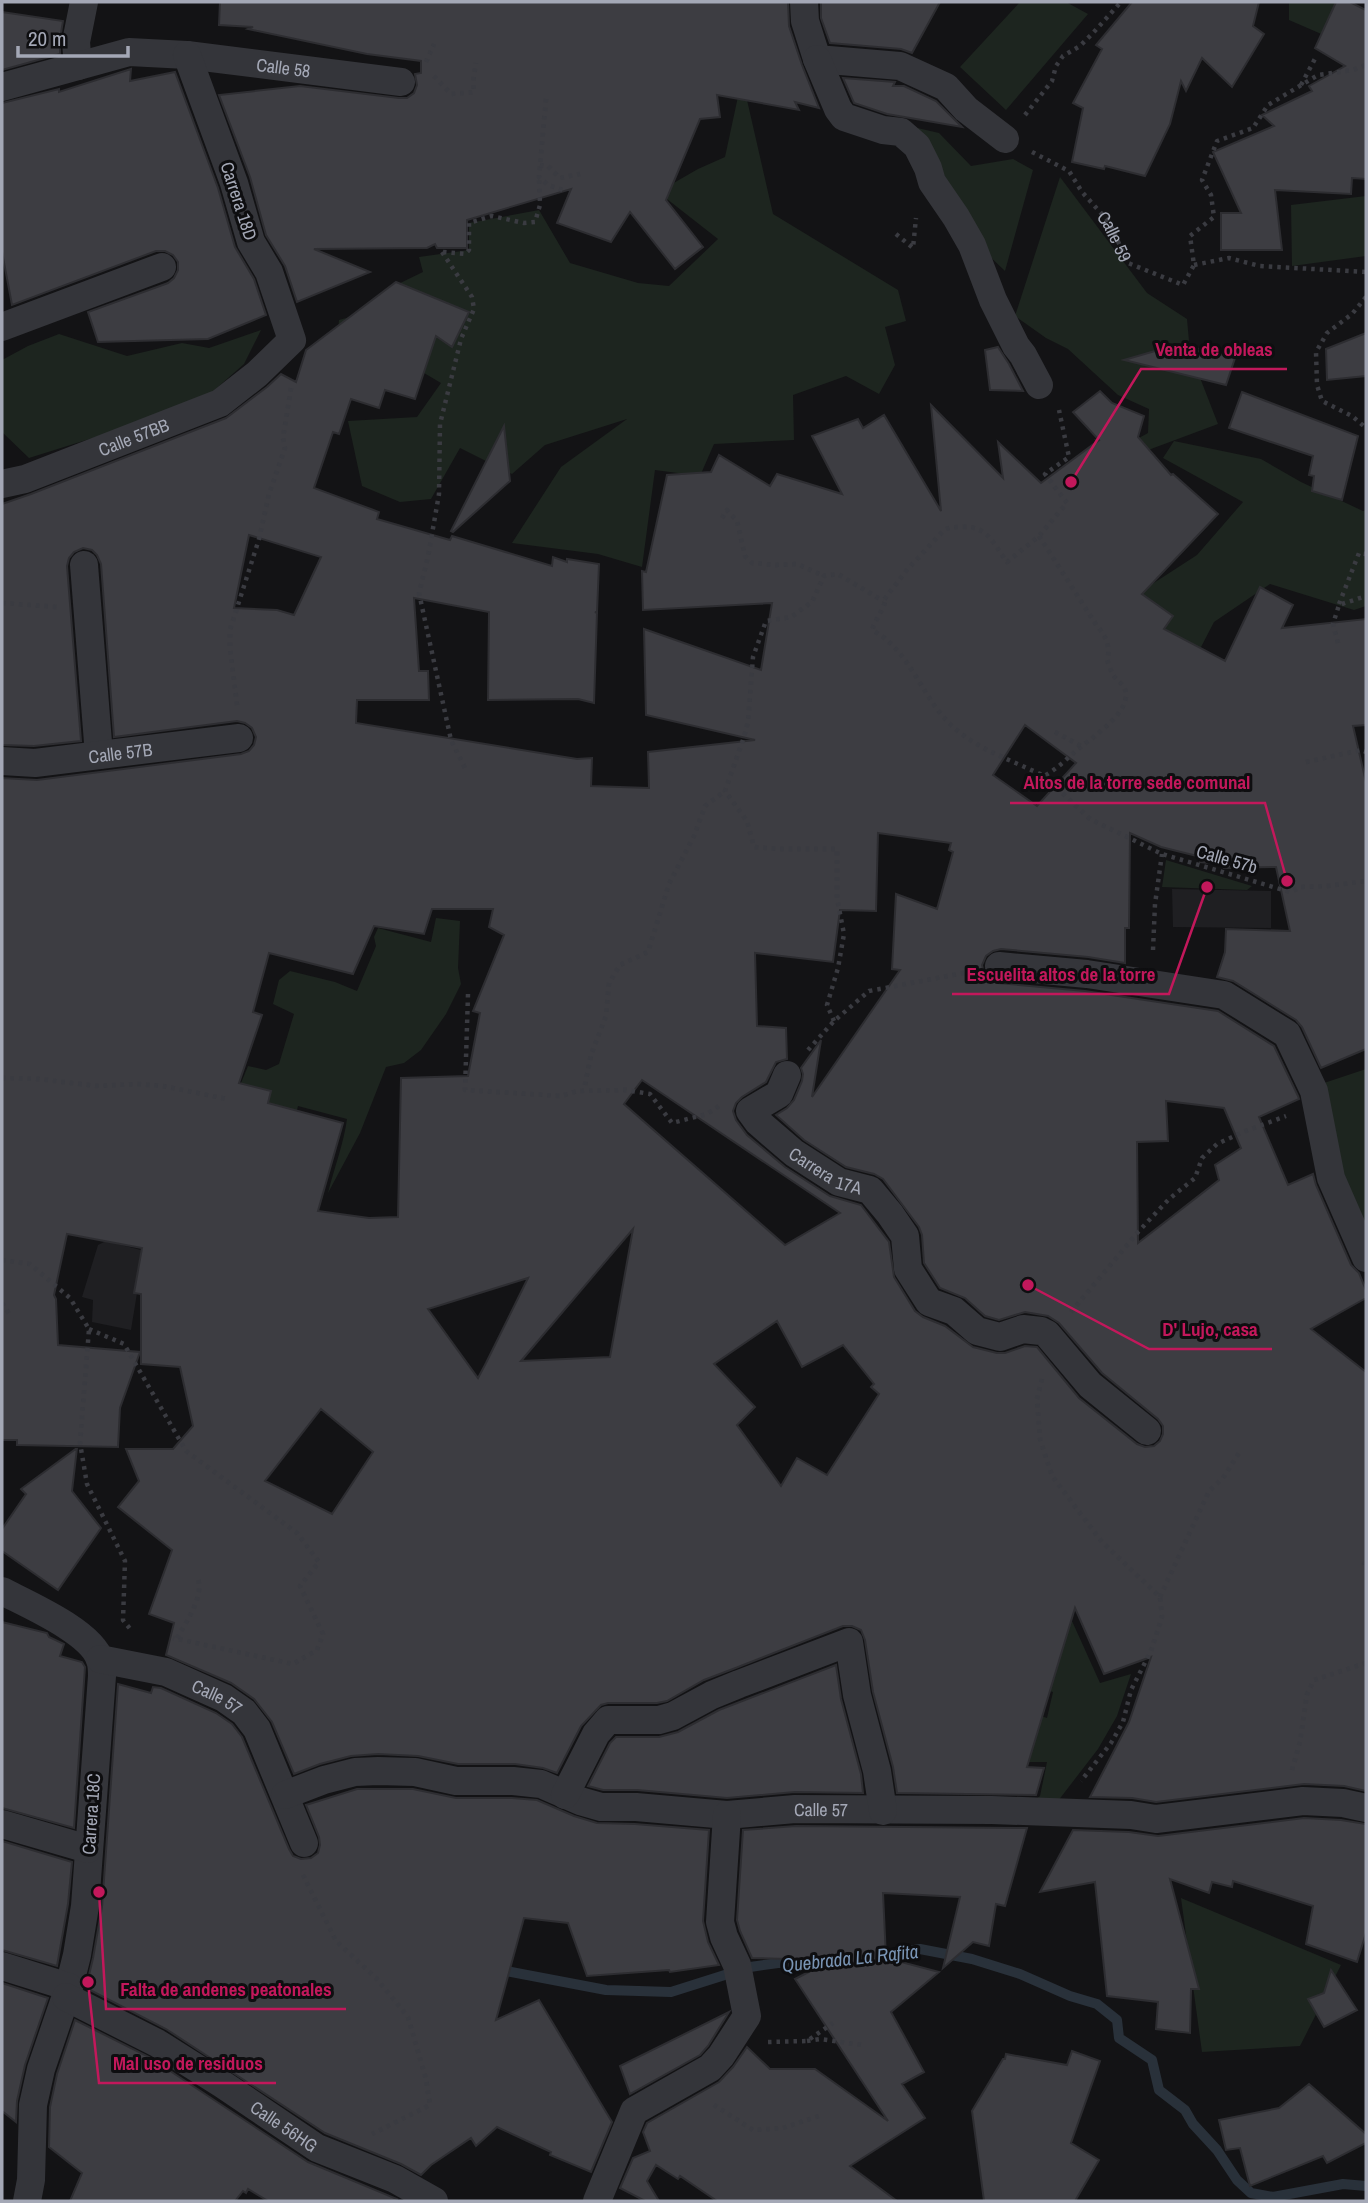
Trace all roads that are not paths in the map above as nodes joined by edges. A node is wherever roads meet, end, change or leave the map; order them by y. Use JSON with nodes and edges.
{"nodes":[{"id":1,"x":84,"y":2,"type":"edge"},
{"id":2,"x":804,"y":2,"type":"edge"},
{"id":3,"x":187,"y":55,"type":"junction"},
{"id":4,"x":817,"y":60,"type":"junction"},
{"id":5,"x":78,"y":66,"type":"junction"},
{"id":6,"x":401,"y":82,"type":"dead end"},
{"id":7,"x":2,"y":87,"type":"edge"},
{"id":8,"x":1005,"y":139,"type":"road end"},
{"id":9,"x":162,"y":267,"type":"dead end"},
{"id":10,"x":2,"y":327,"type":"edge"},
{"id":11,"x":257,"y":374,"type":"joint"},
{"id":12,"x":1039,"y":385,"type":"road end"},
{"id":13,"x":2,"y":484,"type":"edge"},
{"id":14,"x":84,"y":565,"type":"dead end"},
{"id":15,"x":239,"y":737,"type":"road end"},
{"id":16,"x":99,"y":755,"type":"junction"},
{"id":17,"x":2,"y":761,"type":"edge"},
{"id":18,"x":999,"y":966,"type":"road end"},
{"id":19,"x":787,"y":1075,"type":"dead end"},
{"id":20,"x":1366,"y":1258,"type":"edge"},
{"id":21,"x":1147,"y":1431,"type":"dead end"},
{"id":22,"x":2,"y":1591,"type":"edge"},
{"id":23,"x":100,"y":1659,"type":"junction"},
{"id":24,"x":285,"y":1795,"type":"junction"},
{"id":25,"x":565,"y":1795,"type":"junction"},
{"id":26,"x":1366,"y":1808,"type":"edge"},
{"id":27,"x":883,"y":1811,"type":"junction"},
{"id":28,"x":727,"y":1815,"type":"junction"},
{"id":29,"x":2,"y":1824,"type":"edge"},
{"id":30,"x":304,"y":1843,"type":"road end"},
{"id":31,"x":88,"y":1849,"type":"junction"},
{"id":32,"x":2,"y":1966,"type":"edge"},
{"id":33,"x":68,"y":1992,"type":"junction"},
{"id":34,"x":27,"y":2201,"type":"edge"},
{"id":35,"x":434,"y":2201,"type":"edge"},
{"id":36,"x":597,"y":2201,"type":"edge"}],
"edges":[{"from":1,"to":5,"type":"street"},
{"from":2,"to":4,"type":"street"},
{"from":3,"to":5,"type":"street","name":"Calle 58"},
{"from":3,"to":6,"type":"street","name":"Calle 58"},
{"from":3,"to":11,"type":"street","name":"Carrera 18D"},
{"from":4,"to":8,"type":"street"},
{"from":4,"to":12,"type":"street"},
{"from":5,"to":7,"type":"street","name":"Calle 58"},
{"from":9,"to":10,"type":"street"},
{"from":11,"to":13,"type":"street","name":"Calle 57BB"},
{"from":14,"to":16,"type":"street"},
{"from":15,"to":16,"type":"street","name":"Calle 57B"},
{"from":16,"to":17,"type":"street","name":"Calle 57B"},
{"from":18,"to":20,"type":"street"},
{"from":19,"to":21,"type":"street","name":"Carrera 17A"},
{"from":22,"to":23,"type":"street"},
{"from":23,"to":24,"type":"street","name":"Calle 57"},
{"from":23,"to":31,"type":"street","name":"Carrera 18C"},
{"from":24,"to":25,"type":"street","name":"Calle 57"},
{"from":24,"to":30,"type":"street","name":"Calle 57"},
{"from":25,"to":27,"type":"street"},
{"from":25,"to":28,"type":"street","name":"Calle 57"},
{"from":26,"to":27,"type":"street","name":"Calle 57"},
{"from":27,"to":28,"type":"street","name":"Calle 57"},
{"from":28,"to":36,"type":"street"},
{"from":29,"to":31,"type":"street"},
{"from":31,"to":33,"type":"street","name":"Carrera 18C"},
{"from":32,"to":33,"type":"street","name":"Calle 56HG"},
{"from":33,"to":34,"type":"street","name":"Carrera 18C"},
{"from":33,"to":35,"type":"street","name":"Calle 56HG"}]}
